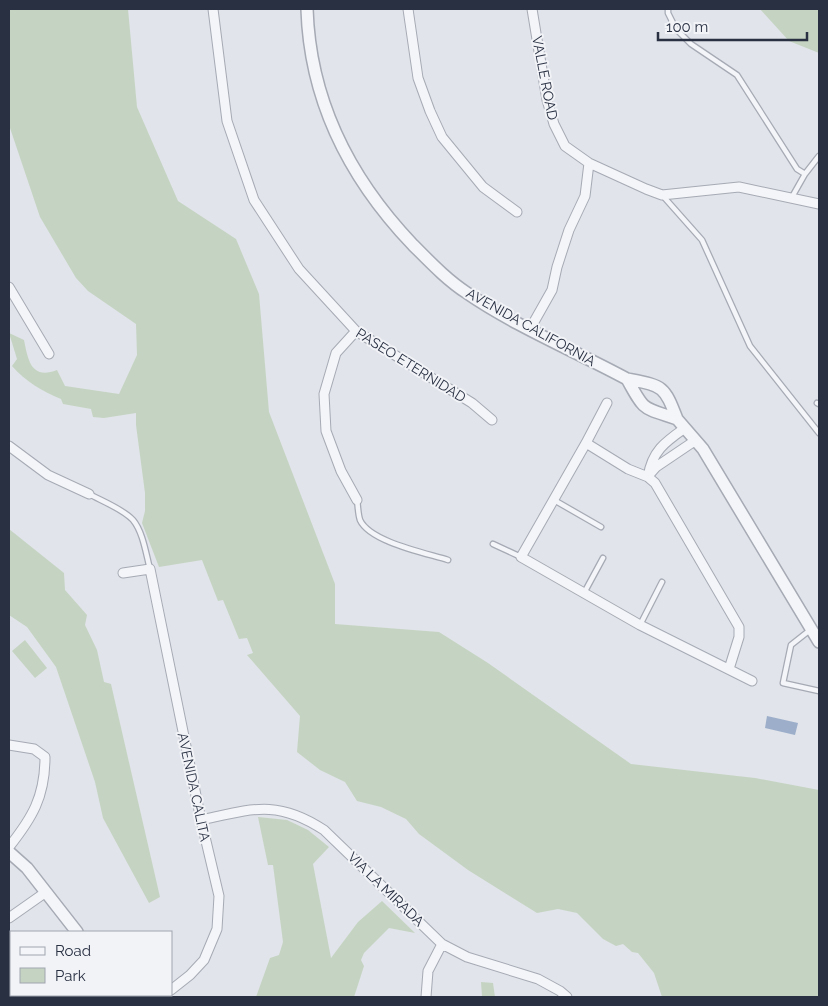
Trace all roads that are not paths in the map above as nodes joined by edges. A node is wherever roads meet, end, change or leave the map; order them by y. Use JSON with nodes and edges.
{"nodes":[{"id":1,"x":213,"y":9,"type":"edge"},
{"id":2,"x":307,"y":9,"type":"edge"},
{"id":3,"x":408,"y":9,"type":"edge"},
{"id":4,"x":532,"y":9,"type":"edge"},
{"id":5,"x":668,"y":9,"type":"edge"},
{"id":6,"x":819,"y":156,"type":"edge"},
{"id":7,"x":589,"y":163,"type":"junction"},
{"id":8,"x":804,"y":174,"type":"junction"},
{"id":9,"x":662,"y":195,"type":"junction"},
{"id":10,"x":792,"y":197,"type":"junction"},
{"id":11,"x":819,"y":204,"type":"edge"},
{"id":12,"x":517,"y":212,"type":"dead end"},
{"id":13,"x":9,"y":287,"type":"edge"},
{"id":14,"x":530,"y":329,"type":"junction"},
{"id":15,"x":356,"y":331,"type":"junction"},
{"id":16,"x":49,"y":354,"type":"dead end"},
{"id":17,"x":627,"y":379,"type":"junction"},
{"id":18,"x":607,"y":402,"type":"dead end"},
{"id":19,"x":677,"y":419,"type":"junction"},
{"id":20,"x":492,"y":420,"type":"dead end"},
{"id":21,"x":685,"y":428,"type":"junction"},
{"id":22,"x":819,"y":433,"type":"edge"},
{"id":23,"x":696,"y":440,"type":"junction"},
{"id":24,"x":586,"y":443,"type":"junction"},
{"id":25,"x":9,"y":446,"type":"edge"},
{"id":26,"x":648,"y":477,"type":"junction"},
{"id":27,"x":89,"y":494,"type":"joint"},
{"id":28,"x":357,"y":500,"type":"joint"},
{"id":29,"x":553,"y":500,"type":"junction"},
{"id":30,"x":601,"y":527,"type":"dead end"},
{"id":31,"x":493,"y":544,"type":"dead end"},
{"id":32,"x":521,"y":557,"type":"junction"},
{"id":33,"x":604,"y":558,"type":"dead end"},
{"id":34,"x":448,"y":560,"type":"dead end"},
{"id":35,"x":150,"y":568,"type":"junction"},
{"id":36,"x":123,"y":573,"type":"dead end"},
{"id":37,"x":662,"y":582,"type":"dead end"},
{"id":38,"x":584,"y":593,"type":"junction"},
{"id":39,"x":640,"y":625,"type":"junction"},
{"id":40,"x":811,"y":629,"type":"junction"},
{"id":41,"x":819,"y":642,"type":"edge"},
{"id":42,"x":729,"y":669,"type":"junction"},
{"id":43,"x":752,"y":681,"type":"dead end"},
{"id":44,"x":819,"y":691,"type":"edge"},
{"id":45,"x":9,"y":745,"type":"edge"},
{"id":46,"x":201,"y":820,"type":"junction"},
{"id":47,"x":9,"y":847,"type":"edge"},
{"id":48,"x":9,"y":852,"type":"edge"},
{"id":49,"x":46,"y":892,"type":"junction"},
{"id":50,"x":9,"y":918,"type":"edge"},
{"id":51,"x":75,"y":931,"type":"edge"},
{"id":52,"x":442,"y":944,"type":"junction"},
{"id":53,"x":172,"y":989,"type":"edge"},
{"id":54,"x":426,"y":997,"type":"edge"},
{"id":55,"x":567,"y":997,"type":"edge"}],
"edges":[{"from":1,"to":15,"type":"street","name":"PASEO ETERNIDAD"},
{"from":2,"to":14,"type":"street","name":"AVENIDA CALIFORNIA"},
{"from":3,"to":12,"type":"street"},
{"from":4,"to":7,"type":"street","name":"VALLE ROAD"},
{"from":5,"to":8,"type":"lane"},
{"from":6,"to":8,"type":"lane"},
{"from":7,"to":9,"type":"street","name":"VALLE ROAD"},
{"from":7,"to":14,"type":"street"},
{"from":8,"to":10,"type":"lane"},
{"from":9,"to":10,"type":"street","name":"VALLE ROAD"},
{"from":9,"to":22,"type":"lane"},
{"from":10,"to":11,"type":"street","name":"VALLE ROAD"},
{"from":13,"to":16,"type":"street"},
{"from":14,"to":17,"type":"street","name":"AVENIDA CALIFORNIA"},
{"from":15,"to":20,"type":"street","name":"PASEO ETERNIDAD"},
{"from":15,"to":28,"type":"street"},
{"from":17,"to":19,"type":"street"},
{"from":17,"to":19,"type":"street","name":"AVENIDA CALIFORNIA"},
{"from":18,"to":24,"type":"street"},
{"from":19,"to":21,"type":"street","name":"AVENIDA CALIFORNIA"},
{"from":21,"to":23,"type":"street","name":"AVENIDA CALIFORNIA"},
{"from":21,"to":26,"type":"street"},
{"from":23,"to":26,"type":"street"},
{"from":23,"to":40,"type":"street","name":"AVENIDA CALIFORNIA"},
{"from":24,"to":26,"type":"street"},
{"from":24,"to":29,"type":"street"},
{"from":25,"to":27,"type":"street"},
{"from":26,"to":42,"type":"street"},
{"from":27,"to":35,"type":"lane"},
{"from":28,"to":34,"type":"lane"},
{"from":29,"to":30,"type":"lane"},
{"from":29,"to":32,"type":"street"},
{"from":31,"to":32,"type":"lane"},
{"from":32,"to":38,"type":"street"},
{"from":33,"to":38,"type":"lane"},
{"from":35,"to":36,"type":"street"},
{"from":35,"to":46,"type":"street","name":"AVENIDA CALITA"},
{"from":37,"to":39,"type":"lane"},
{"from":38,"to":39,"type":"street"},
{"from":39,"to":42,"type":"street"},
{"from":40,"to":41,"type":"street","name":"AVENIDA CALIFORNIA"},
{"from":40,"to":44,"type":"lane"},
{"from":42,"to":43,"type":"street"},
{"from":45,"to":47,"type":"street"},
{"from":46,"to":52,"type":"street","name":"VIA LA MIRADA"},
{"from":46,"to":53,"type":"street","name":"AVENIDA CALITA"},
{"from":48,"to":49,"type":"street"},
{"from":49,"to":50,"type":"street"},
{"from":49,"to":51,"type":"street"},
{"from":52,"to":54,"type":"street"},
{"from":52,"to":55,"type":"street","name":"VIA LA MIRADA"}]}
